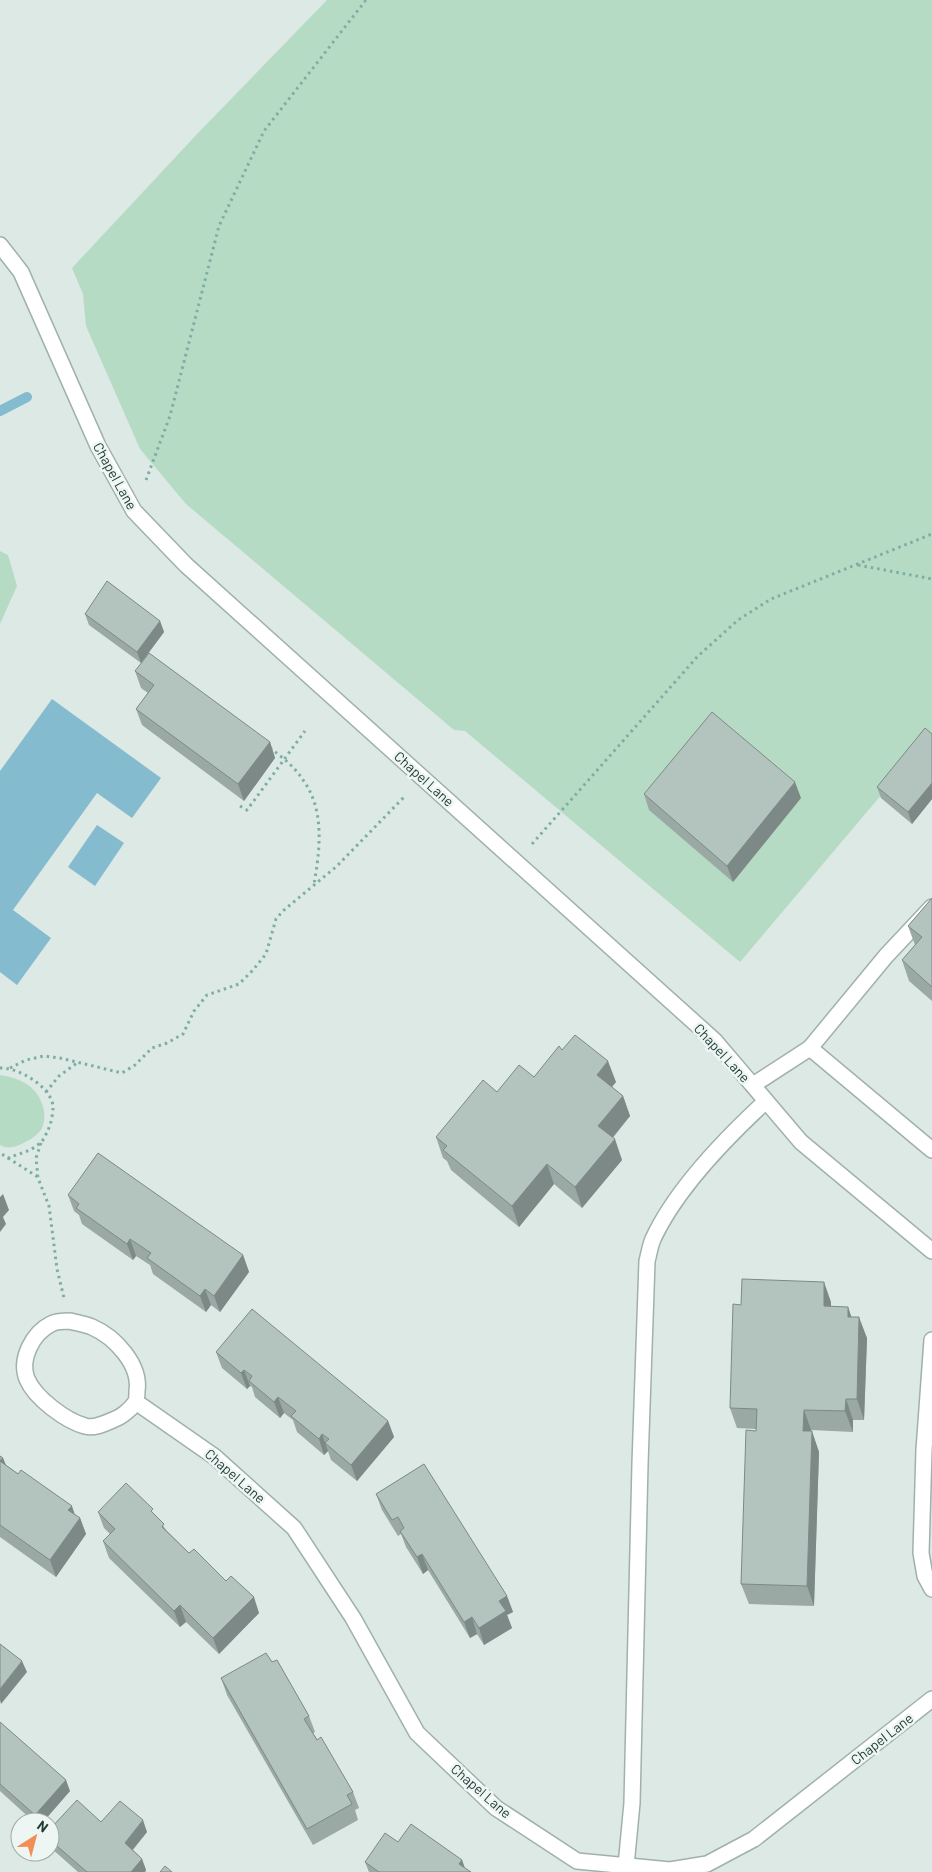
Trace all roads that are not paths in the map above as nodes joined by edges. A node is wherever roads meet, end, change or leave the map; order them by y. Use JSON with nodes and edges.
{"nodes":[{"id":1,"x":0,"y":245,"type":"edge"},
{"id":2,"x":932,"y":907,"type":"edge"},
{"id":3,"x":810,"y":1048,"type":"junction"},
{"id":4,"x":752,"y":1086,"type":"junction"},
{"id":5,"x":766,"y":1101,"type":"junction"},
{"id":6,"x":932,"y":1150,"type":"edge"},
{"id":7,"x":932,"y":1251,"type":"edge"},
{"id":8,"x":932,"y":1340,"type":"edge"},
{"id":9,"x":136,"y":1402,"type":"junction"},
{"id":10,"x":932,"y":1589,"type":"edge"},
{"id":11,"x":932,"y":1699,"type":"edge"},
{"id":12,"x":626,"y":1866,"type":"junction"}],
"edges":[{"from":1,"to":4,"type":"street","name":"Chapel Lane"},
{"from":2,"to":3,"type":"street"},
{"from":3,"to":4,"type":"street"},
{"from":3,"to":6,"type":"street"},
{"from":4,"to":5,"type":"street","name":"Chapel Lane"},
{"from":5,"to":7,"type":"street","name":"Chapel Lane"},
{"from":5,"to":12,"type":"street"},
{"from":8,"to":10,"type":"street"},
{"from":9,"to":9,"type":"street"},
{"from":9,"to":12,"type":"street","name":"Chapel Lane"},
{"from":11,"to":12,"type":"street","name":"Chapel Lane"}]}
